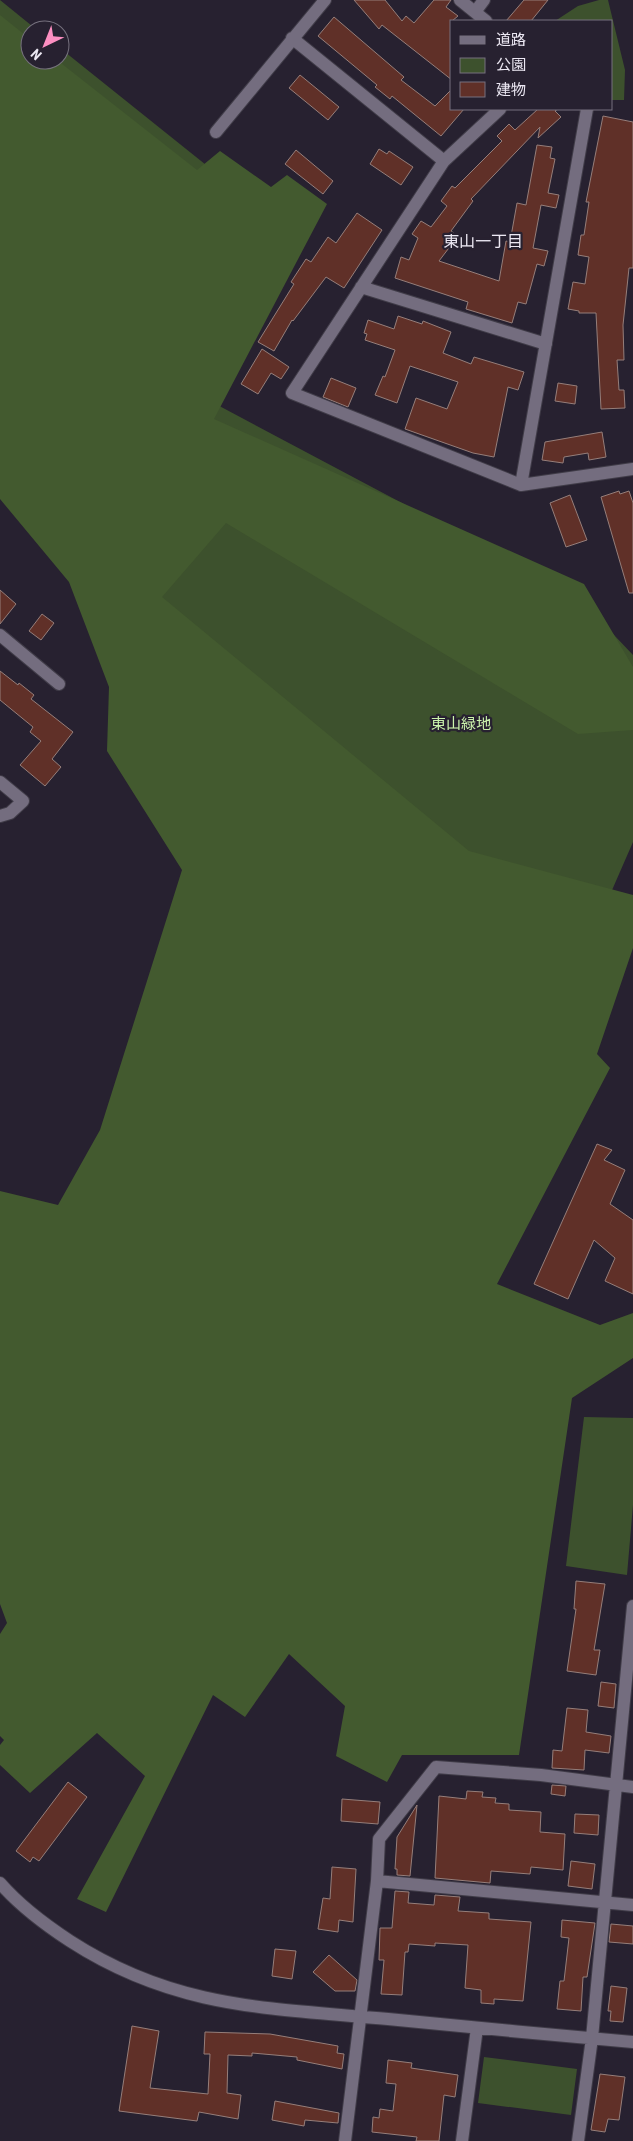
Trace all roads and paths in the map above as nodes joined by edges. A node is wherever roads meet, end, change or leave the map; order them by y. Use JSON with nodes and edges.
{"nodes":[{"id":1,"x":325,"y":0,"type":"edge"},
{"id":2,"x":460,"y":0,"type":"edge"},
{"id":3,"x":484,"y":0,"type":"edge"},
{"id":4,"x":474,"y":12,"type":"junction"},
{"id":5,"x":485,"y":20,"type":"edge"},
{"id":6,"x":292,"y":38,"type":"junction"},
{"id":7,"x":499,"y":110,"type":"edge"},
{"id":8,"x":587,"y":110,"type":"edge"},
{"id":9,"x":216,"y":132,"type":"dead end"},
{"id":10,"x":444,"y":161,"type":"junction"},
{"id":11,"x":361,"y":287,"type":"junction"},
{"id":12,"x":546,"y":344,"type":"junction"},
{"id":13,"x":633,"y":469,"type":"edge"},
{"id":14,"x":521,"y":486,"type":"junction"},
{"id":15,"x":0,"y":635,"type":"edge"},
{"id":16,"x":59,"y":684,"type":"dead end"},
{"id":17,"x":0,"y":782,"type":"edge"},
{"id":18,"x":0,"y":816,"type":"edge"},
{"id":19,"x":633,"y":1606,"type":"edge"},
{"id":20,"x":631,"y":1656,"type":"edge"},
{"id":21,"x":617,"y":1785,"type":"junction"},
{"id":22,"x":633,"y":1787,"type":"edge"},
{"id":23,"x":378,"y":1881,"type":"junction"},
{"id":24,"x":0,"y":1883,"type":"edge"},
{"id":25,"x":605,"y":1902,"type":"junction"},
{"id":26,"x":633,"y":1905,"type":"edge"},
{"id":27,"x":362,"y":2017,"type":"junction"},
{"id":28,"x":477,"y":2028,"type":"junction"},
{"id":29,"x":592,"y":2038,"type":"junction"},
{"id":30,"x":633,"y":2042,"type":"edge"},
{"id":31,"x":345,"y":2141,"type":"edge"},
{"id":32,"x":462,"y":2141,"type":"edge"},
{"id":33,"x":578,"y":2141,"type":"edge"}],
"edges":[{"from":1,"to":6,"type":"street"},
{"from":2,"to":4,"type":"street"},
{"from":3,"to":4,"type":"street"},
{"from":4,"to":5,"type":"street"},
{"from":6,"to":9,"type":"street"},
{"from":6,"to":10,"type":"street"},
{"from":7,"to":10,"type":"street"},
{"from":8,"to":12,"type":"street"},
{"from":10,"to":11,"type":"street"},
{"from":11,"to":12,"type":"street"},
{"from":11,"to":14,"type":"street"},
{"from":12,"to":14,"type":"street"},
{"from":13,"to":14,"type":"street"},
{"from":15,"to":16,"type":"street"},
{"from":17,"to":18,"type":"street"},
{"from":19,"to":20,"type":"street"},
{"from":20,"to":21,"type":"street"},
{"from":21,"to":22,"type":"street"},
{"from":21,"to":23,"type":"street"},
{"from":21,"to":25,"type":"street"},
{"from":23,"to":25,"type":"street"},
{"from":23,"to":27,"type":"street"},
{"from":24,"to":27,"type":"street"},
{"from":25,"to":26,"type":"street"},
{"from":25,"to":29,"type":"street"},
{"from":27,"to":28,"type":"street"},
{"from":27,"to":31,"type":"street"},
{"from":28,"to":29,"type":"street"},
{"from":28,"to":32,"type":"street"},
{"from":29,"to":30,"type":"street"},
{"from":29,"to":33,"type":"street"}]}
